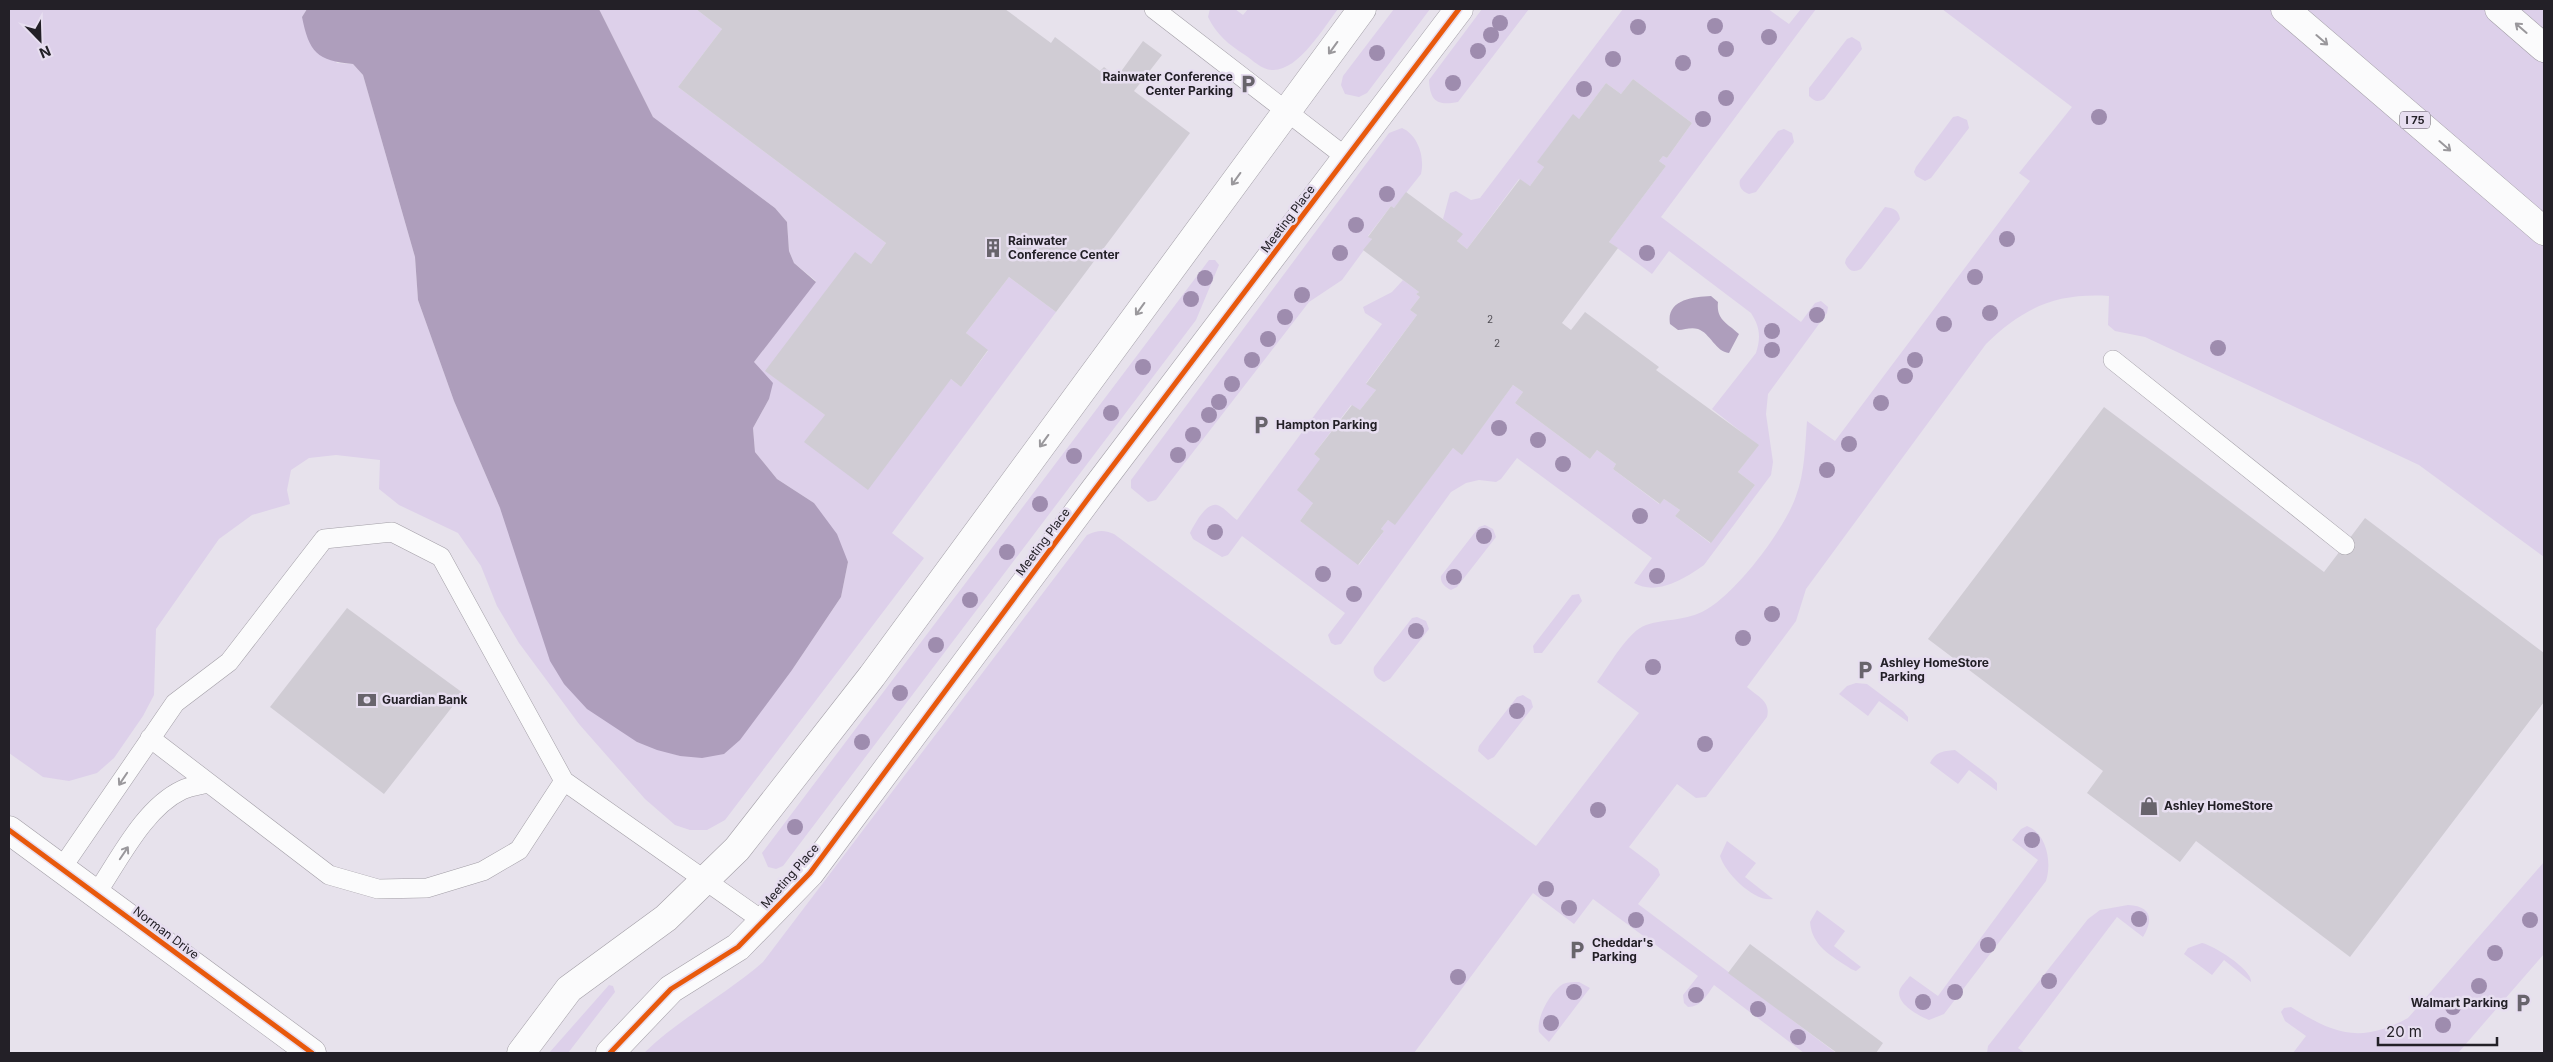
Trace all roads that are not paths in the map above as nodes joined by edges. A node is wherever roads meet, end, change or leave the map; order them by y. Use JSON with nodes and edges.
{"nodes":[{"id":1,"x":1154,"y":9,"type":"edge"},
{"id":2,"x":1362,"y":9,"type":"edge"},
{"id":3,"x":1459,"y":9,"type":"edge"},
{"id":4,"x":2285,"y":9,"type":"edge"},
{"id":5,"x":2499,"y":9,"type":"edge"},
{"id":6,"x":2544,"y":48,"type":"edge"},
{"id":7,"x":1285,"y":113,"type":"junction"},
{"id":8,"x":1346,"y":158,"type":"junction"},
{"id":9,"x":2544,"y":231,"type":"edge"},
{"id":10,"x":2113,"y":360,"type":"dead end"},
{"id":11,"x":2345,"y":545,"type":"dead end"},
{"id":12,"x":150,"y":738,"type":"junction"},
{"id":13,"x":564,"y":781,"type":"junction"},
{"id":14,"x":208,"y":783,"type":"junction"},
{"id":15,"x":9,"y":830,"type":"edge"},
{"id":16,"x":61,"y":869,"type":"junction"},
{"id":17,"x":705,"y":880,"type":"junction"},
{"id":18,"x":96,"y":894,"type":"junction"},
{"id":19,"x":763,"y":921,"type":"junction"},
{"id":20,"x":312,"y":1053,"type":"edge"},
{"id":21,"x":521,"y":1053,"type":"edge"},
{"id":22,"x":610,"y":1053,"type":"edge"}],
"edges":[{"from":1,"to":7,"type":"lane"},
{"from":2,"to":7,"type":"main road","one_way":true},
{"from":3,"to":8,"type":"main road","name":"Meeting Place"},
{"from":4,"to":9,"type":"main road","number":"I 75","one_way":true},
{"from":6,"to":5,"type":"main road","one_way":true},
{"from":7,"to":8,"type":"lane"},
{"from":7,"to":17,"type":"main road","one_way":true},
{"from":8,"to":19,"type":"main road","name":"Meeting Place"},
{"from":10,"to":11,"type":"lane"},
{"from":12,"to":13,"type":"lane"},
{"from":12,"to":14,"type":"lane"},
{"from":12,"to":16,"type":"lane","one_way":true},
{"from":13,"to":14,"type":"lane"},
{"from":13,"to":17,"type":"lane"},
{"from":18,"to":14,"type":"lane","one_way":true},
{"from":15,"to":16,"type":"main road","name":"Norman Drive"},
{"from":16,"to":18,"type":"main road","name":"Norman Drive"},
{"from":17,"to":19,"type":"lane"},
{"from":17,"to":21,"type":"main road"},
{"from":18,"to":20,"type":"main road","name":"Norman Drive"},
{"from":19,"to":22,"type":"main road","name":"Meeting Place"}]}
